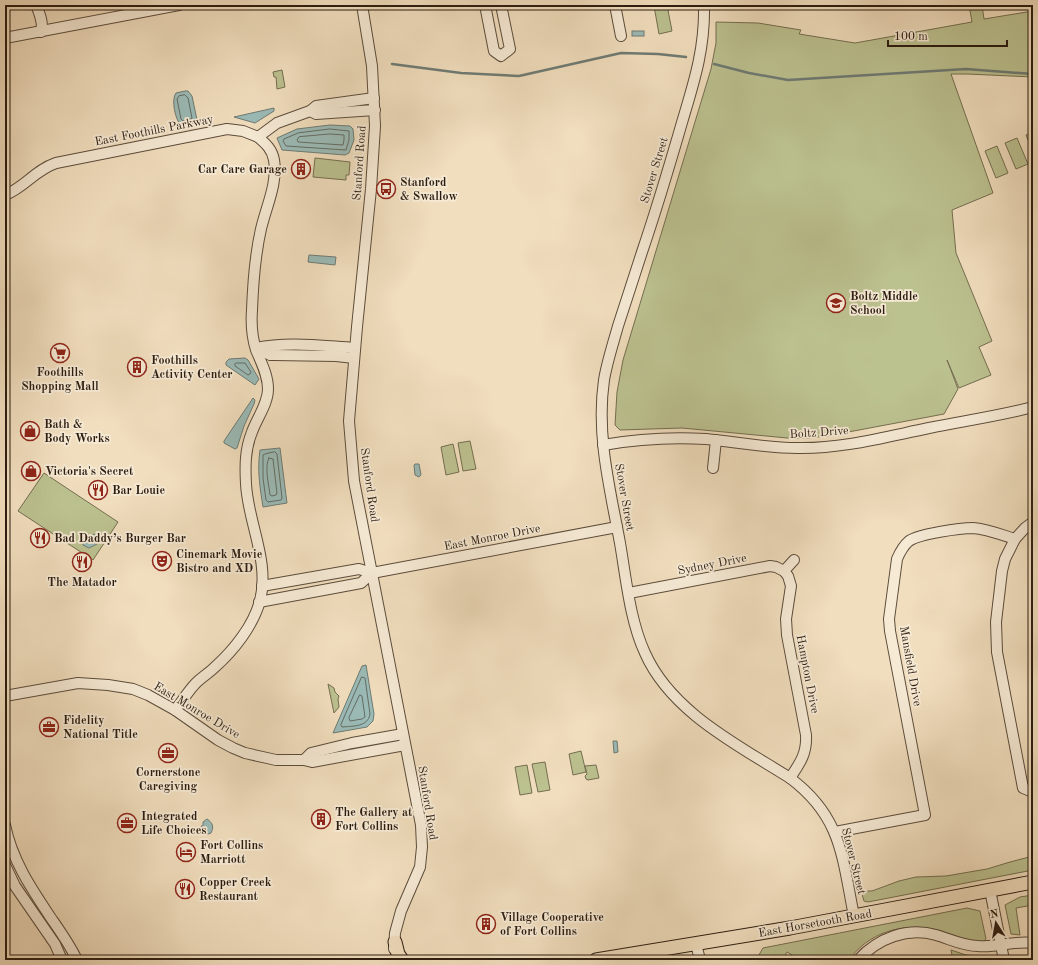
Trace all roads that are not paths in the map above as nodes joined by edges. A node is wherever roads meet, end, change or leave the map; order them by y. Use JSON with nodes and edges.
{"nodes":[{"id":1,"x":36,"y":5,"type":"edge"},
{"id":2,"x":179,"y":5,"type":"edge"},
{"id":3,"x":362,"y":5,"type":"edge"},
{"id":4,"x":485,"y":5,"type":"edge"},
{"id":5,"x":501,"y":5,"type":"edge"},
{"id":6,"x":616,"y":5,"type":"edge"},
{"id":7,"x":704,"y":5,"type":"edge"},
{"id":8,"x":150,"y":8,"type":"edge"},
{"id":9,"x":41,"y":32,"type":"junction"},
{"id":10,"x":621,"y":36,"type":"dead end"},
{"id":11,"x":5,"y":38,"type":"edge"},
{"id":12,"x":374,"y":98,"type":"junction"},
{"id":13,"x":375,"y":110,"type":"junction"},
{"id":14,"x":310,"y":111,"type":"junction"},
{"id":15,"x":258,"y":137,"type":"junction"},
{"id":16,"x":5,"y":196,"type":"edge"},
{"id":17,"x":256,"y":348,"type":"junction"},
{"id":18,"x":354,"y":353,"type":"junction"},
{"id":19,"x":1033,"y":407,"type":"edge"},
{"id":20,"x":716,"y":440,"type":"junction"},
{"id":21,"x":603,"y":445,"type":"junction"},
{"id":22,"x":714,"y":468,"type":"dead end"},
{"id":23,"x":1033,"y":522,"type":"edge"},
{"id":24,"x":617,"y":527,"type":"junction"},
{"id":25,"x":1015,"y":538,"type":"junction"},
{"id":26,"x":794,"y":560,"type":"dead end"},
{"id":27,"x":784,"y":571,"type":"junction"},
{"id":28,"x":372,"y":573,"type":"junction"},
{"id":29,"x":262,"y":586,"type":"junction"},
{"id":30,"x":629,"y":593,"type":"junction"},
{"id":31,"x":260,"y":602,"type":"junction"},
{"id":32,"x":5,"y":696,"type":"edge"},
{"id":33,"x":175,"y":710,"type":"junction"},
{"id":34,"x":403,"y":734,"type":"junction"},
{"id":35,"x":405,"y":745,"type":"junction"},
{"id":36,"x":304,"y":760,"type":"junction"},
{"id":37,"x":790,"y":778,"type":"junction"},
{"id":38,"x":1033,"y":792,"type":"edge"},
{"id":39,"x":5,"y":825,"type":"edge"},
{"id":40,"x":835,"y":832,"type":"junction"},
{"id":41,"x":5,"y":865,"type":"edge"},
{"id":42,"x":1033,"y":882,"type":"edge"},
{"id":43,"x":990,"y":890,"type":"junction"},
{"id":44,"x":854,"y":916,"type":"junction"},
{"id":45,"x":395,"y":942,"type":"junction"},
{"id":46,"x":1033,"y":943,"type":"edge"},
{"id":47,"x":696,"y":944,"type":"junction"},
{"id":48,"x":1002,"y":945,"type":"junction"},
{"id":49,"x":62,"y":960,"type":"edge"},
{"id":50,"x":76,"y":960,"type":"edge"},
{"id":51,"x":394,"y":960,"type":"edge"},
{"id":52,"x":402,"y":960,"type":"edge"},
{"id":53,"x":596,"y":960,"type":"edge"},
{"id":54,"x":700,"y":960,"type":"edge"},
{"id":55,"x":858,"y":960,"type":"edge"},
{"id":56,"x":1004,"y":960,"type":"edge"}],
"edges":[{"from":1,"to":9,"type":"street"},
{"from":2,"to":8,"type":"street"},
{"from":3,"to":12,"type":"street","name":"Stanford Road"},
{"from":4,"to":5,"type":"street"},
{"from":6,"to":10,"type":"street"},
{"from":7,"to":21,"type":"street","name":"Stover Street"},
{"from":8,"to":9,"type":"street"},
{"from":9,"to":11,"type":"street"},
{"from":12,"to":13,"type":"street","name":"Stanford Road"},
{"from":12,"to":14,"type":"street"},
{"from":13,"to":14,"type":"street"},
{"from":13,"to":18,"type":"street","name":"Stanford Road"},
{"from":14,"to":15,"type":"street"},
{"from":15,"to":16,"type":"street","name":"East Foothills Parkway"},
{"from":15,"to":17,"type":"street"},
{"from":17,"to":18,"type":"street"},
{"from":17,"to":29,"type":"street"},
{"from":18,"to":28,"type":"street","name":"Stanford Road"},
{"from":19,"to":20,"type":"street","name":"Boltz Drive"},
{"from":20,"to":21,"type":"street","name":"Boltz Drive"},
{"from":20,"to":22,"type":"street"},
{"from":21,"to":24,"type":"street","name":"Stover Street"},
{"from":23,"to":25,"type":"street"},
{"from":24,"to":28,"type":"street","name":"East Monroe Drive"},
{"from":24,"to":30,"type":"street","name":"Stover Street"},
{"from":25,"to":38,"type":"street"},
{"from":25,"to":40,"type":"street","name":"Mansfield Drive"},
{"from":26,"to":27,"type":"street"},
{"from":27,"to":30,"type":"street","name":"Sydney Drive"},
{"from":27,"to":37,"type":"street","name":"Hampton Drive"},
{"from":28,"to":29,"type":"street","name":"East Monroe Drive"},
{"from":28,"to":31,"type":"street","name":"East Monroe Drive"},
{"from":28,"to":34,"type":"street","name":"Stanford Road"},
{"from":29,"to":31,"type":"street"},
{"from":30,"to":37,"type":"street","name":"Stover Street"},
{"from":31,"to":33,"type":"street"},
{"from":32,"to":33,"type":"street","name":"East Monroe Drive"},
{"from":33,"to":36,"type":"street","name":"East Monroe Drive"},
{"from":34,"to":35,"type":"street","name":"Stanford Road"},
{"from":34,"to":36,"type":"street","name":"East Monroe Drive"},
{"from":35,"to":36,"type":"street","name":"East Monroe Drive"},
{"from":35,"to":45,"type":"street","name":"Stanford Road"},
{"from":37,"to":40,"type":"street","name":"Stover Street"},
{"from":39,"to":50,"type":"street"},
{"from":40,"to":44,"type":"street","name":"Stover Street"},
{"from":41,"to":49,"type":"street"},
{"from":42,"to":43,"type":"main road","name":"East Horsetooth Road"},
{"from":43,"to":44,"type":"main road","name":"East Horsetooth Road"},
{"from":43,"to":48,"type":"street"},
{"from":44,"to":47,"type":"main road","name":"East Horsetooth Road"},
{"from":45,"to":51,"type":"street","name":"Stanford Road"},
{"from":45,"to":52,"type":"main road"},
{"from":46,"to":48,"type":"street"},
{"from":47,"to":53,"type":"main road","name":"East Horsetooth Road"},
{"from":47,"to":54,"type":"street"},
{"from":48,"to":55,"type":"street"},
{"from":48,"to":56,"type":"street"}]}
